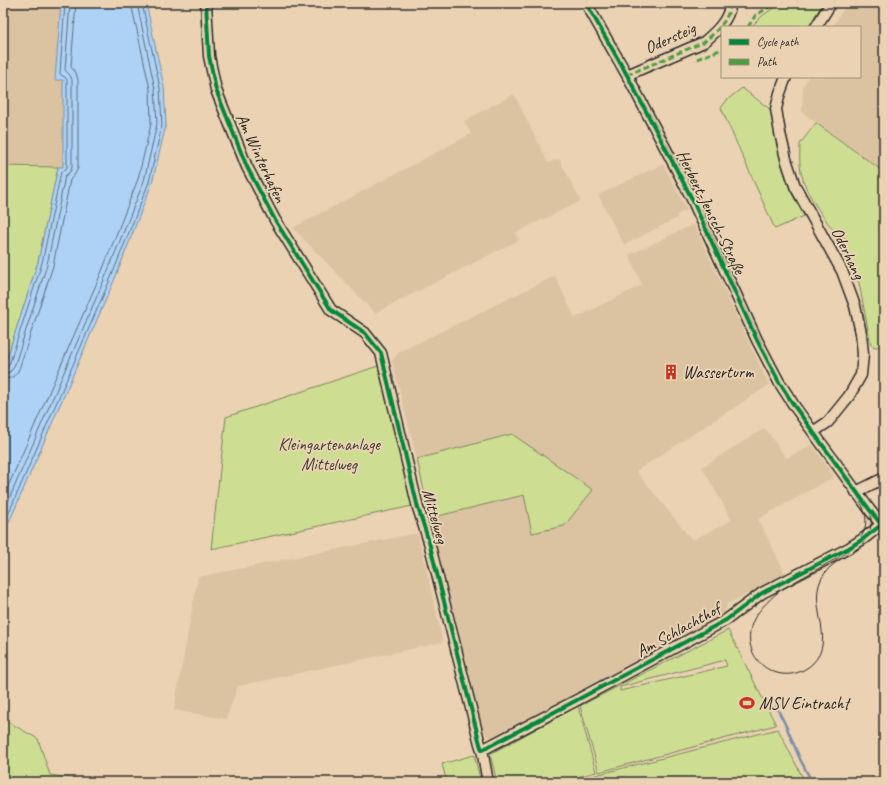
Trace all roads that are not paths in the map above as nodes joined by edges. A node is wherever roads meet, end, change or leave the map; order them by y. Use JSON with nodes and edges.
{"nodes":[{"id":1,"x":206,"y":3,"type":"edge"},
{"id":2,"x":586,"y":3,"type":"edge"},
{"id":3,"x":731,"y":3,"type":"edge"},
{"id":4,"x":831,"y":3,"type":"edge"},
{"id":5,"x":817,"y":26,"type":"edge"},
{"id":6,"x":627,"y":75,"type":"junction"},
{"id":7,"x":786,"y":78,"type":"edge"},
{"id":8,"x":331,"y":310,"type":"joint"},
{"id":9,"x":813,"y":432,"type":"junction"},
{"id":10,"x":884,"y":478,"type":"edge"},
{"id":11,"x":856,"y":492,"type":"junction"},
{"id":12,"x":883,"y":526,"type":"edge"},
{"id":13,"x":482,"y":750,"type":"junction"},
{"id":14,"x":488,"y":782,"type":"edge"}],
"edges":[{"from":1,"to":8,"type":"street","name":"Am Winterhafen"},
{"from":2,"to":6,"type":"street","name":"Herbert-Jensch-Straße"},
{"from":3,"to":6,"type":"street","name":"Odersteig"},
{"from":4,"to":5,"type":"street"},
{"from":6,"to":9,"type":"street","name":"Herbert-Jensch-Straße"},
{"from":7,"to":9,"type":"street","name":"Oderhang"},
{"from":8,"to":13,"type":"street","name":"Mittelweg"},
{"from":9,"to":11,"type":"street","name":"Herbert-Jensch-Straße"},
{"from":10,"to":11,"type":"street"},
{"from":11,"to":12,"type":"street","name":"Herbert-Jensch-Straße"},
{"from":12,"to":13,"type":"street","name":"Am Schlachthof"},
{"from":13,"to":14,"type":"street","name":"Mittelweg"}]}
